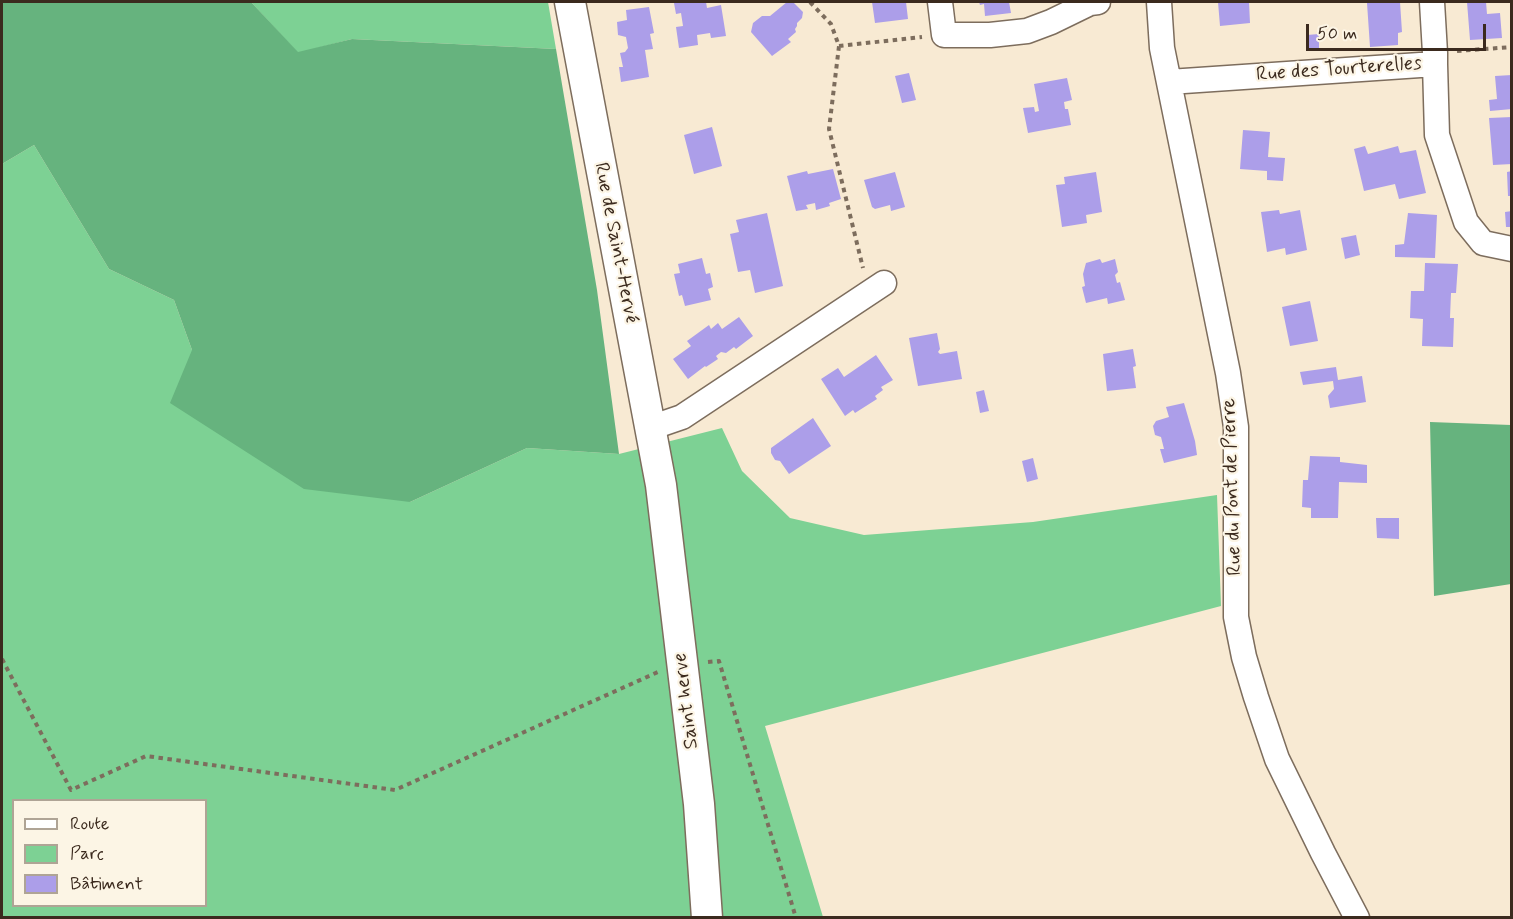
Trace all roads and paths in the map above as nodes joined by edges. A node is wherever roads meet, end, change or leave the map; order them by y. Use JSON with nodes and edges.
{"nodes":[{"id":1,"x":570,"y":2,"type":"edge"},
{"id":2,"x":810,"y":2,"type":"edge"},
{"id":3,"x":940,"y":2,"type":"edge"},
{"id":4,"x":1098,"y":2,"type":"edge"},
{"id":5,"x":1159,"y":2,"type":"edge"},
{"id":6,"x":1432,"y":2,"type":"edge"},
{"id":7,"x":944,"y":35,"type":"junction"},
{"id":8,"x":839,"y":45,"type":"junction"},
{"id":9,"x":1512,"y":47,"type":"edge"},
{"id":10,"x":1435,"y":58,"type":"junction"},
{"id":11,"x":1169,"y":82,"type":"junction"},
{"id":12,"x":1512,"y":249,"type":"edge"},
{"id":13,"x":876,"y":288,"type":"joint"},
{"id":14,"x":650,"y":428,"type":"junction"},
{"id":15,"x":662,"y":485,"type":"joint"},
{"id":16,"x":2,"y":659,"type":"edge"},
{"id":17,"x":701,"y":662,"type":"dead end"},
{"id":18,"x":661,"y":671,"type":"dead end"},
{"id":19,"x":707,"y":918,"type":"edge"},
{"id":20,"x":796,"y":918,"type":"edge"},
{"id":21,"x":1357,"y":918,"type":"edge"}],
"edges":[{"from":1,"to":14,"type":"street","name":"Rue de Saint-Hervé"},
{"from":2,"to":8,"type":"path"},
{"from":3,"to":7,"type":"street"},
{"from":4,"to":7,"type":"street"},
{"from":5,"to":11,"type":"street","name":"Rue du Pont de Pierre"},
{"from":6,"to":10,"type":"street"},
{"from":7,"to":8,"type":"path"},
{"from":8,"to":13,"type":"path"},
{"from":9,"to":10,"type":"path"},
{"from":10,"to":11,"type":"street","name":"Rue des Tourterelles"},
{"from":10,"to":12,"type":"street","name":"Rue des Tourterelles"},
{"from":11,"to":21,"type":"street","name":"Rue du Pont de Pierre"},
{"from":13,"to":14,"type":"street"},
{"from":14,"to":15,"type":"street","name":"Rue de Saint-Hervé"},
{"from":15,"to":19,"type":"street","name":"Saint herve"},
{"from":16,"to":18,"type":"path"},
{"from":17,"to":20,"type":"path"}]}
